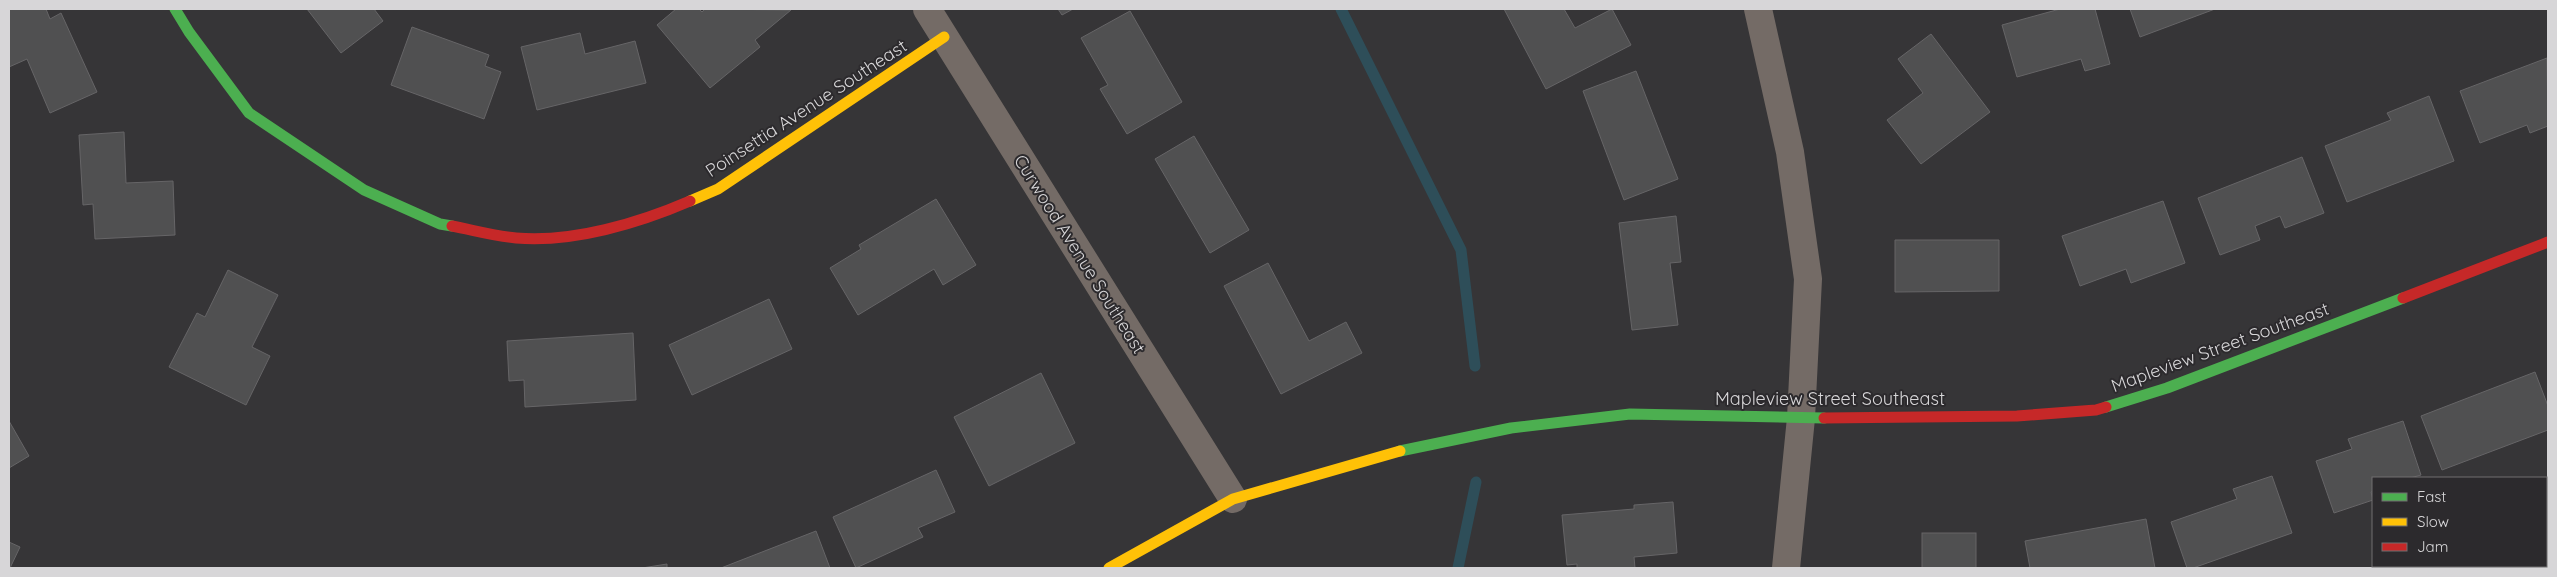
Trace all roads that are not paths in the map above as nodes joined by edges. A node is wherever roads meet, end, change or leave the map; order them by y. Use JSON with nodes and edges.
{"nodes":[{"id":1,"x":175,"y":9,"type":"edge"},
{"id":2,"x":927,"y":9,"type":"edge"},
{"id":3,"x":1758,"y":9,"type":"edge"},
{"id":4,"x":944,"y":38,"type":"junction"},
{"id":5,"x":2548,"y":242,"type":"edge"},
{"id":6,"x":1801,"y":418,"type":"junction"},
{"id":7,"x":1233,"y":499,"type":"junction"},
{"id":8,"x":1109,"y":568,"type":"edge"},
{"id":9,"x":1786,"y":568,"type":"edge"}],
"edges":[{"from":1,"to":4,"type":"street","name":"Poinsettia Avenue Southeast"},
{"from":2,"to":4,"type":"street","name":"Curwood Avenue Southeast"},
{"from":3,"to":6,"type":"street"},
{"from":4,"to":7,"type":"street","name":"Curwood Avenue Southeast"},
{"from":5,"to":6,"type":"street","name":"Mapleview Street Southeast"},
{"from":6,"to":7,"type":"street","name":"Mapleview Street Southeast"},
{"from":6,"to":9,"type":"street"},
{"from":7,"to":8,"type":"street","name":"Mapleview Street Southeast"}]}
